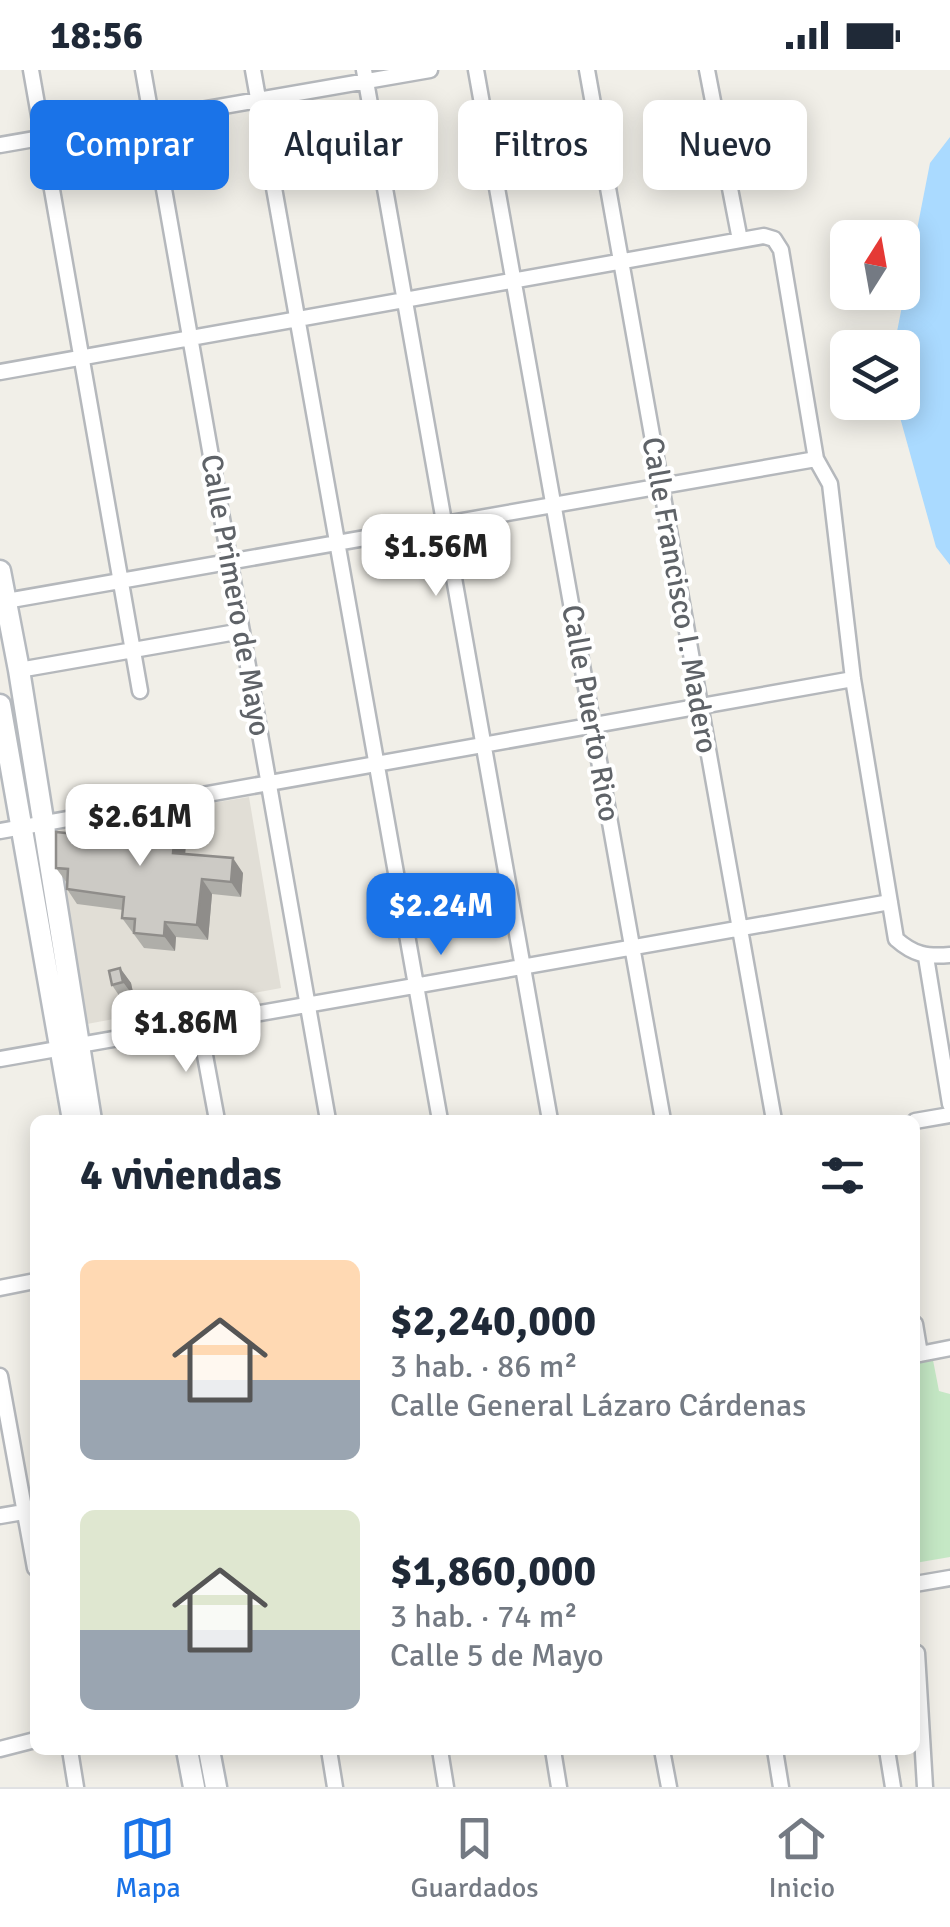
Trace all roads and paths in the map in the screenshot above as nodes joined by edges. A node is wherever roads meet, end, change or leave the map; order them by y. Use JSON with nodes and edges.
{"nodes":[{"id":1,"x":31,"y":70,"type":"edge"},
{"id":2,"x":143,"y":70,"type":"edge"},
{"id":3,"x":254,"y":70,"type":"edge"},
{"id":4,"x":430,"y":70,"type":"edge"},
{"id":5,"x":476,"y":70,"type":"edge"},
{"id":6,"x":587,"y":70,"type":"edge"},
{"id":7,"x":707,"y":70,"type":"edge"},
{"id":8,"x":365,"y":76,"type":"edge"},
{"id":9,"x":36,"y":100,"type":"edge"},
{"id":10,"x":149,"y":100,"type":"edge"},
{"id":11,"x":259,"y":100,"type":"joint"},
{"id":12,"x":30,"y":140,"type":"edge"},
{"id":13,"x":0,"y":146,"type":"edge"},
{"id":14,"x":52,"y":190,"type":"edge"},
{"id":15,"x":164,"y":190,"type":"edge"},
{"id":16,"x":275,"y":190,"type":"edge"},
{"id":17,"x":740,"y":240,"type":"junction"},
{"id":18,"x":621,"y":261,"type":"junction"},
{"id":19,"x":514,"y":280,"type":"junction"},
{"id":20,"x":405,"y":299,"type":"junction"},
{"id":21,"x":298,"y":318,"type":"junction"},
{"id":22,"x":190,"y":338,"type":"junction"},
{"id":23,"x":81,"y":357,"type":"junction"},
{"id":24,"x":0,"y":372,"type":"edge"},
{"id":25,"x":816,"y":459,"type":"junction"},
{"id":26,"x":661,"y":486,"type":"junction"},
{"id":27,"x":554,"y":505,"type":"junction"},
{"id":28,"x":445,"y":524,"type":"junction"},
{"id":29,"x":338,"y":543,"type":"junction"},
{"id":30,"x":230,"y":562,"type":"junction"},
{"id":31,"x":0,"y":571,"type":"edge"},
{"id":32,"x":121,"y":581,"type":"junction"},
{"id":33,"x":3,"y":601,"type":"edge"},
{"id":34,"x":242,"y":631,"type":"junction"},
{"id":35,"x":133,"y":648,"type":"junction"},
{"id":36,"x":19,"y":670,"type":"junction"},
{"id":37,"x":853,"y":679,"type":"junction"},
{"id":38,"x":140,"y":690,"type":"dead end"},
{"id":39,"x":0,"y":705,"type":"edge"},
{"id":40,"x":700,"y":706,"type":"junction"},
{"id":41,"x":593,"y":726,"type":"junction"},
{"id":42,"x":484,"y":745,"type":"junction"},
{"id":43,"x":377,"y":764,"type":"junction"},
{"id":44,"x":269,"y":784,"type":"junction"},
{"id":45,"x":43,"y":824,"type":"junction"},
{"id":46,"x":10,"y":830,"type":"edge"},
{"id":47,"x":890,"y":902,"type":"junction"},
{"id":48,"x":740,"y":927,"type":"junction"},
{"id":49,"x":632,"y":946,"type":"junction"},
{"id":50,"x":950,"y":955,"type":"edge"},
{"id":51,"x":926,"y":956,"type":"junction"},
{"id":52,"x":523,"y":966,"type":"junction"},
{"id":53,"x":416,"y":984,"type":"junction"},
{"id":54,"x":308,"y":1004,"type":"junction"},
{"id":55,"x":200,"y":1023,"type":"junction"},
{"id":56,"x":68,"y":1046,"type":"junction"},
{"id":57,"x":0,"y":1058,"type":"edge"},
{"id":58,"x":950,"y":1104,"type":"edge"},
{"id":59,"x":72,"y":1115,"type":"edge"},
{"id":60,"x":89,"y":1115,"type":"edge"},
{"id":61,"x":216,"y":1115,"type":"edge"},
{"id":62,"x":327,"y":1115,"type":"edge"},
{"id":63,"x":439,"y":1115,"type":"edge"},
{"id":64,"x":549,"y":1115,"type":"edge"},
{"id":65,"x":662,"y":1115,"type":"edge"},
{"id":66,"x":773,"y":1115,"type":"edge"},
{"id":67,"x":950,"y":1115,"type":"edge"},
{"id":68,"x":920,"y":1121,"type":"edge"},
{"id":69,"x":30,"y":1283,"type":"edge"},
{"id":70,"x":0,"y":1288,"type":"edge"},
{"id":71,"x":950,"y":1348,"type":"edge"},
{"id":72,"x":920,"y":1354,"type":"edge"},
{"id":73,"x":0,"y":1376,"type":"edge"},
{"id":74,"x":30,"y":1510,"type":"edge"},
{"id":75,"x":0,"y":1516,"type":"edge"},
{"id":76,"x":950,"y":1578,"type":"edge"},
{"id":77,"x":920,"y":1583,"type":"edge"},
{"id":78,"x":920,"y":1691,"type":"edge"},
{"id":79,"x":30,"y":1741,"type":"edge"},
{"id":80,"x":0,"y":1749,"type":"edge"},
{"id":81,"x":71,"y":1755,"type":"edge"},
{"id":82,"x":188,"y":1755,"type":"edge"},
{"id":83,"x":210,"y":1755,"type":"edge"},
{"id":84,"x":330,"y":1755,"type":"edge"},
{"id":85,"x":441,"y":1755,"type":"edge"},
{"id":86,"x":553,"y":1755,"type":"edge"},
{"id":87,"x":663,"y":1755,"type":"edge"},
{"id":88,"x":776,"y":1755,"type":"edge"},
{"id":89,"x":887,"y":1755,"type":"edge"},
{"id":90,"x":76,"y":1787,"type":"edge"},
{"id":91,"x":194,"y":1787,"type":"edge"},
{"id":92,"x":216,"y":1787,"type":"edge"},
{"id":93,"x":335,"y":1787,"type":"edge"},
{"id":94,"x":446,"y":1787,"type":"edge"},
{"id":95,"x":559,"y":1787,"type":"edge"},
{"id":96,"x":669,"y":1787,"type":"edge"},
{"id":97,"x":781,"y":1787,"type":"edge"},
{"id":98,"x":893,"y":1787,"type":"edge"},
{"id":99,"x":925,"y":1787,"type":"edge"}],
"edges":[{"from":1,"to":9,"type":"street"},
{"from":2,"to":10,"type":"street","name":"Calle Primero de Mayo"},
{"from":3,"to":11,"type":"street"},
{"from":4,"to":8,"type":"street"},
{"from":5,"to":19,"type":"street","name":"Calle Puerto Rico"},
{"from":6,"to":18,"type":"street","name":"Calle Francisco I. Madero"},
{"from":7,"to":17,"type":"street"},
{"from":8,"to":11,"type":"street"},
{"from":8,"to":20,"type":"street"},
{"from":12,"to":13,"type":"street"},
{"from":14,"to":23,"type":"street"},
{"from":15,"to":22,"type":"street","name":"Calle Primero de Mayo"},
{"from":16,"to":21,"type":"street"},
{"from":17,"to":18,"type":"street"},
{"from":17,"to":25,"type":"street"},
{"from":18,"to":19,"type":"street"},
{"from":18,"to":26,"type":"street","name":"Calle Francisco I. Madero"},
{"from":19,"to":20,"type":"street"},
{"from":19,"to":27,"type":"street","name":"Calle Puerto Rico"},
{"from":20,"to":21,"type":"street"},
{"from":20,"to":28,"type":"street"},
{"from":21,"to":22,"type":"street"},
{"from":21,"to":29,"type":"street"},
{"from":22,"to":23,"type":"street"},
{"from":22,"to":30,"type":"street","name":"Calle Primero de Mayo"},
{"from":23,"to":24,"type":"street"},
{"from":23,"to":32,"type":"street"},
{"from":25,"to":26,"type":"street"},
{"from":25,"to":37,"type":"street"},
{"from":26,"to":27,"type":"street"},
{"from":26,"to":40,"type":"street","name":"Calle Francisco I. Madero"},
{"from":27,"to":28,"type":"street"},
{"from":27,"to":41,"type":"street","name":"Calle Puerto Rico"},
{"from":28,"to":29,"type":"street"},
{"from":28,"to":42,"type":"street"},
{"from":29,"to":30,"type":"street"},
{"from":29,"to":43,"type":"street"},
{"from":30,"to":32,"type":"street"},
{"from":30,"to":34,"type":"street","name":"Calle Primero de Mayo"},
{"from":31,"to":33,"type":"street"},
{"from":32,"to":33,"type":"street"},
{"from":32,"to":35,"type":"street"},
{"from":33,"to":36,"type":"street"},
{"from":34,"to":35,"type":"street"},
{"from":34,"to":44,"type":"street","name":"Calle Primero de Mayo"},
{"from":35,"to":36,"type":"street"},
{"from":35,"to":38,"type":"street"},
{"from":36,"to":45,"type":"street"},
{"from":37,"to":40,"type":"street"},
{"from":37,"to":47,"type":"street"},
{"from":39,"to":46,"type":"street"},
{"from":40,"to":41,"type":"street"},
{"from":40,"to":48,"type":"street","name":"Calle Francisco I. Madero"},
{"from":41,"to":42,"type":"street"},
{"from":41,"to":49,"type":"street","name":"Calle Puerto Rico"},
{"from":42,"to":43,"type":"street"},
{"from":42,"to":52,"type":"street"},
{"from":43,"to":44,"type":"street"},
{"from":43,"to":53,"type":"street"},
{"from":44,"to":45,"type":"street"},
{"from":44,"to":54,"type":"street","name":"Calle Primero de Mayo"},
{"from":45,"to":46,"type":"street"},
{"from":45,"to":56,"type":"street"},
{"from":46,"to":56,"type":"street"},
{"from":47,"to":48,"type":"street"},
{"from":47,"to":51,"type":"street"},
{"from":48,"to":49,"type":"street"},
{"from":48,"to":66,"type":"street","name":"Calle Francisco I. Madero"},
{"from":49,"to":52,"type":"street"},
{"from":49,"to":65,"type":"street","name":"Calle Puerto Rico"},
{"from":50,"to":51,"type":"street"},
{"from":51,"to":58,"type":"street"},
{"from":52,"to":53,"type":"street"},
{"from":52,"to":64,"type":"street"},
{"from":53,"to":54,"type":"street"},
{"from":53,"to":63,"type":"street"},
{"from":54,"to":55,"type":"street"},
{"from":54,"to":62,"type":"street","name":"Calle Primero de Mayo"},
{"from":55,"to":56,"type":"street"},
{"from":55,"to":61,"type":"street"},
{"from":56,"to":57,"type":"street"},
{"from":56,"to":59,"type":"street"},
{"from":56,"to":60,"type":"street"},
{"from":67,"to":68,"type":"street"},
{"from":69,"to":70,"type":"street"},
{"from":71,"to":72,"type":"street"},
{"from":73,"to":74,"type":"street"},
{"from":74,"to":75,"type":"street"},
{"from":76,"to":77,"type":"street"},
{"from":78,"to":99,"type":"street"},
{"from":79,"to":80,"type":"street"},
{"from":81,"to":90,"type":"street"},
{"from":82,"to":91,"type":"street"},
{"from":83,"to":92,"type":"street"},
{"from":84,"to":93,"type":"street"},
{"from":85,"to":94,"type":"street"},
{"from":86,"to":95,"type":"street"},
{"from":87,"to":96,"type":"street"},
{"from":88,"to":97,"type":"street"},
{"from":89,"to":98,"type":"street"}]}
